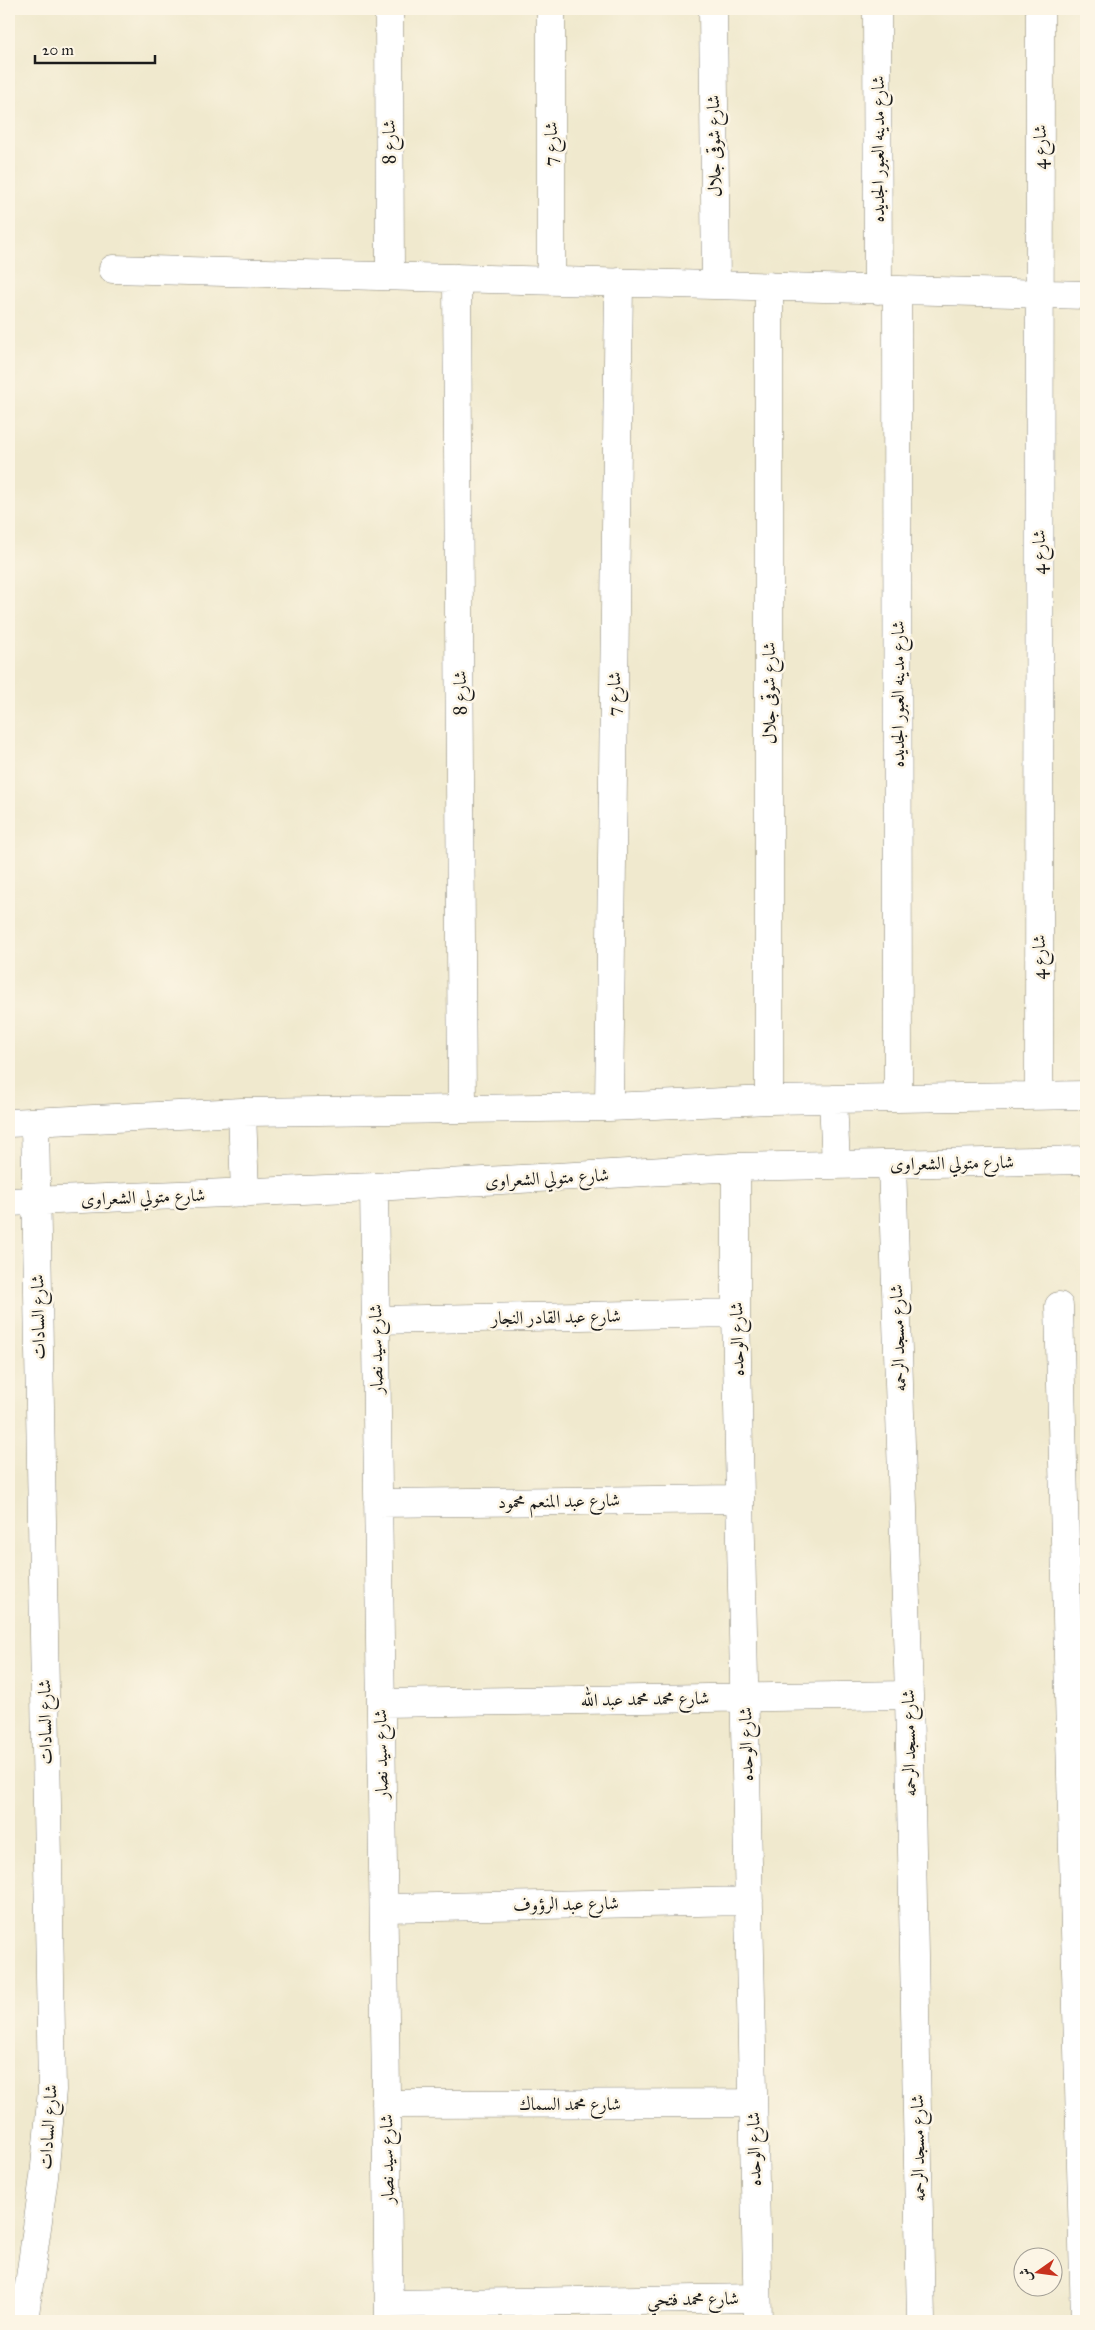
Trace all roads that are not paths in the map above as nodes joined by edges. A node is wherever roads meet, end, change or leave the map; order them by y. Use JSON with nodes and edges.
{"nodes":[{"id":1,"x":389,"y":9,"type":"edge"},
{"id":2,"x":551,"y":9,"type":"edge"},
{"id":3,"x":713,"y":9,"type":"edge"},
{"id":4,"x":877,"y":9,"type":"edge"},
{"id":5,"x":1040,"y":9,"type":"edge"},
{"id":6,"x":113,"y":269,"type":"dead end"},
{"id":7,"x":390,"y":276,"type":"junction"},
{"id":8,"x":457,"y":278,"type":"junction"},
{"id":9,"x":551,"y":280,"type":"junction"},
{"id":10,"x":619,"y":282,"type":"junction"},
{"id":11,"x":716,"y":284,"type":"junction"},
{"id":12,"x":769,"y":286,"type":"junction"},
{"id":13,"x":887,"y":290,"type":"junction"},
{"id":14,"x":1039,"y":294,"type":"junction"},
{"id":15,"x":1086,"y":295,"type":"edge"},
{"id":16,"x":1086,"y":1094,"type":"edge"},
{"id":17,"x":1039,"y":1095,"type":"junction"},
{"id":18,"x":898,"y":1098,"type":"junction"},
{"id":19,"x":833,"y":1099,"type":"junction"},
{"id":20,"x":769,"y":1100,"type":"junction"},
{"id":21,"x":609,"y":1107,"type":"junction"},
{"id":22,"x":462,"y":1109,"type":"junction"},
{"id":23,"x":242,"y":1112,"type":"junction"},
{"id":24,"x":22,"y":1122,"type":"edge"},
{"id":25,"x":1086,"y":1160,"type":"edge"},
{"id":26,"x":892,"y":1164,"type":"junction"},
{"id":27,"x":836,"y":1165,"type":"junction"},
{"id":28,"x":736,"y":1167,"type":"junction"},
{"id":29,"x":374,"y":1188,"type":"junction"},
{"id":30,"x":245,"y":1193,"type":"junction"},
{"id":31,"x":36,"y":1201,"type":"junction"},
{"id":32,"x":9,"y":1202,"type":"edge"},
{"id":33,"x":1058,"y":1306,"type":"dead end"},
{"id":34,"x":736,"y":1313,"type":"junction"},
{"id":35,"x":375,"y":1320,"type":"junction"},
{"id":36,"x":740,"y":1499,"type":"junction"},
{"id":37,"x":378,"y":1503,"type":"junction"},
{"id":38,"x":908,"y":1694,"type":"junction"},
{"id":39,"x":745,"y":1697,"type":"junction"},
{"id":40,"x":381,"y":1703,"type":"junction"},
{"id":41,"x":749,"y":1901,"type":"junction"},
{"id":42,"x":384,"y":1908,"type":"junction"},
{"id":43,"x":753,"y":2103,"type":"junction"},
{"id":44,"x":386,"y":2104,"type":"junction"},
{"id":45,"x":758,"y":2310,"type":"edge"},
{"id":46,"x":389,"y":2312,"type":"edge"},
{"id":47,"x":24,"y":2321,"type":"edge"},
{"id":48,"x":921,"y":2321,"type":"edge"},
{"id":49,"x":1085,"y":2321,"type":"edge"}],
"edges":[{"from":1,"to":7,"type":"street","name":"شارع 8"},
{"from":2,"to":9,"type":"street","name":"شارع 7"},
{"from":3,"to":11,"type":"street","name":"شارع شوقى جلال"},
{"from":4,"to":13,"type":"street","name":"شارع مدينه العبور الجديده"},
{"from":5,"to":14,"type":"street","name":"شارع 4"},
{"from":6,"to":7,"type":"street"},
{"from":7,"to":8,"type":"street"},
{"from":8,"to":9,"type":"street"},
{"from":8,"to":22,"type":"street","name":"شارع 8"},
{"from":9,"to":10,"type":"street"},
{"from":10,"to":11,"type":"street"},
{"from":10,"to":21,"type":"street","name":"شارع 7"},
{"from":11,"to":12,"type":"street"},
{"from":12,"to":13,"type":"street"},
{"from":12,"to":20,"type":"street","name":"شارع شوقى جلال"},
{"from":13,"to":14,"type":"street"},
{"from":13,"to":18,"type":"street","name":"شارع مدينه العبور الجديده"},
{"from":14,"to":15,"type":"street"},
{"from":14,"to":17,"type":"street","name":"شارع 4"},
{"from":16,"to":17,"type":"street"},
{"from":17,"to":18,"type":"street"},
{"from":18,"to":19,"type":"street"},
{"from":19,"to":20,"type":"street"},
{"from":19,"to":27,"type":"street"},
{"from":20,"to":21,"type":"street"},
{"from":21,"to":22,"type":"street"},
{"from":22,"to":23,"type":"street"},
{"from":23,"to":24,"type":"street"},
{"from":23,"to":30,"type":"street"},
{"from":24,"to":31,"type":"street","name":"شارع السادات"},
{"from":25,"to":26,"type":"street","name":"شارع متولي الشعراوى"},
{"from":26,"to":27,"type":"street","name":"شارع متولي الشعراوى"},
{"from":26,"to":38,"type":"street","name":"شارع مسجد الرحمه"},
{"from":27,"to":28,"type":"street","name":"شارع متولي الشعراوى"},
{"from":28,"to":29,"type":"street","name":"شارع متولي الشعراوى"},
{"from":28,"to":34,"type":"street","name":"شارع الوحده"},
{"from":29,"to":30,"type":"street","name":"شارع متولي الشعراوى"},
{"from":29,"to":35,"type":"street","name":"شارع سيد نصار"},
{"from":30,"to":31,"type":"street","name":"شارع متولي الشعراوى"},
{"from":31,"to":32,"type":"street","name":"شارع متولي الشعراوى"},
{"from":31,"to":47,"type":"street","name":"شارع السادات"},
{"from":33,"to":49,"type":"street"},
{"from":34,"to":35,"type":"street","name":"شارع عبد القادر النجار"},
{"from":34,"to":36,"type":"street","name":"شارع الوحده"},
{"from":35,"to":37,"type":"street","name":"شارع سيد نصار"},
{"from":36,"to":37,"type":"street","name":"شارع عبد المنعم محمود"},
{"from":36,"to":39,"type":"street","name":"شارع الوحده"},
{"from":37,"to":40,"type":"street","name":"شارع سيد نصار"},
{"from":38,"to":39,"type":"street","name":"شارع محمد محمد عبد الله"},
{"from":38,"to":48,"type":"street","name":"شارع مسجد الرحمه"},
{"from":39,"to":40,"type":"street","name":"شارع محمد محمد عبد الله"},
{"from":39,"to":41,"type":"street","name":"شارع الوحده"},
{"from":40,"to":42,"type":"street","name":"شارع سيد نصار"},
{"from":41,"to":42,"type":"street","name":"شارع عبد الرؤوف"},
{"from":41,"to":43,"type":"street","name":"شارع الوحده"},
{"from":42,"to":44,"type":"street","name":"شارع سيد نصار"},
{"from":43,"to":44,"type":"street","name":"شارع محمد السماك"},
{"from":43,"to":45,"type":"street","name":"شارع الوحده"},
{"from":44,"to":46,"type":"street","name":"شارع سيد نصار"},
{"from":45,"to":46,"type":"street","name":"شارع محمد فتحي"}]}
